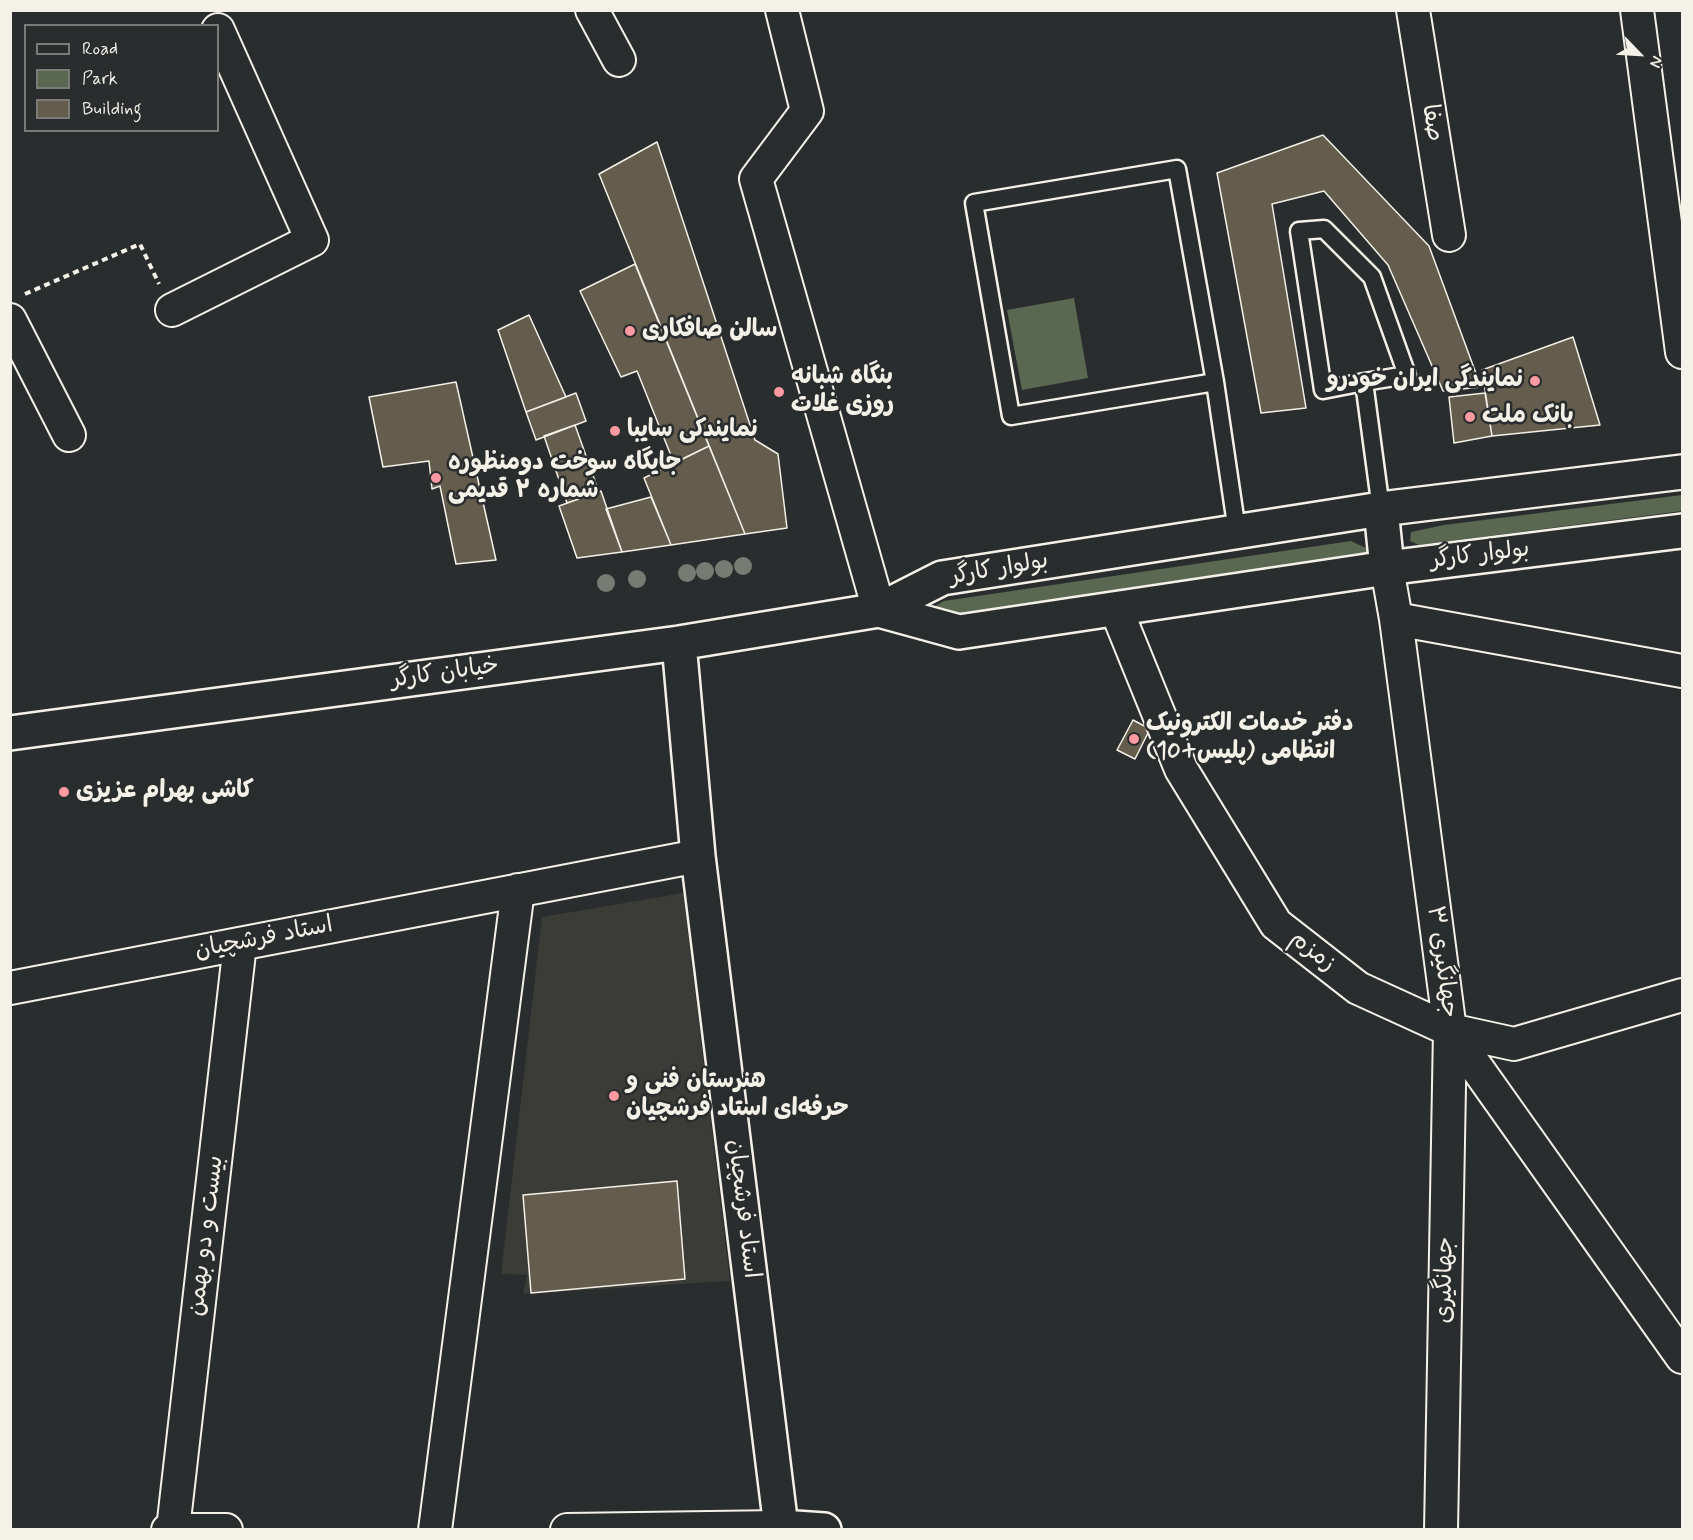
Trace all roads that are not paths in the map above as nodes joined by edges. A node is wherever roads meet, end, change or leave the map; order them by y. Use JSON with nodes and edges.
{"nodes":[{"id":1,"x":209,"y":10,"type":"edge"},
{"id":2,"x":592,"y":10,"type":"edge"},
{"id":3,"x":782,"y":10,"type":"edge"},
{"id":4,"x":1413,"y":10,"type":"edge"},
{"id":5,"x":1637,"y":10,"type":"edge"},
{"id":6,"x":215,"y":24,"type":"edge"},
{"id":7,"x":219,"y":32,"type":"edge"},
{"id":8,"x":619,"y":60,"type":"dead end"},
{"id":9,"x":1449,"y":235,"type":"dead end"},
{"id":10,"x":16,"y":308,"type":"edge"},
{"id":11,"x":172,"y":310,"type":"road end"},
{"id":12,"x":1683,"y":352,"type":"edge"},
{"id":13,"x":1215,"y":382,"type":"junction"},
{"id":14,"x":1364,"y":382,"type":"junction"},
{"id":15,"x":69,"y":435,"type":"dead end"},
{"id":16,"x":1683,"y":472,"type":"edge"},
{"id":17,"x":1381,"y":509,"type":"junction"},
{"id":18,"x":1238,"y":531,"type":"junction"},
{"id":19,"x":1683,"y":531,"type":"edge"},
{"id":20,"x":1387,"y":568,"type":"junction"},
{"id":21,"x":1116,"y":609,"type":"junction"},
{"id":22,"x":879,"y":610,"type":"junction"},
{"id":23,"x":1396,"y":619,"type":"junction"},
{"id":24,"x":679,"y":643,"type":"junction"},
{"id":25,"x":1683,"y":671,"type":"edge"},
{"id":26,"x":10,"y":733,"type":"edge"},
{"id":27,"x":698,"y":856,"type":"junction"},
{"id":28,"x":518,"y":890,"type":"junction"},
{"id":29,"x":240,"y":944,"type":"junction"},
{"id":30,"x":10,"y":988,"type":"edge"},
{"id":31,"x":1683,"y":994,"type":"edge"},
{"id":32,"x":1450,"y":1030,"type":"junction"},
{"id":33,"x":1683,"y":1357,"type":"edge"},
{"id":34,"x":781,"y":1527,"type":"junction"},
{"id":35,"x":173,"y":1529,"type":"edge"},
{"id":36,"x":605,"y":1529,"type":"edge"},
{"id":37,"x":168,"y":1530,"type":"edge"},
{"id":38,"x":226,"y":1530,"type":"edge"},
{"id":39,"x":435,"y":1530,"type":"edge"},
{"id":40,"x":567,"y":1530,"type":"edge"},
{"id":41,"x":824,"y":1530,"type":"edge"},
{"id":42,"x":1441,"y":1530,"type":"edge"}],
"edges":[{"from":1,"to":6,"type":"street"},
{"from":2,"to":8,"type":"street"},
{"from":3,"to":22,"type":"street"},
{"from":4,"to":9,"type":"street","name":"صفا"},
{"from":5,"to":12,"type":"street"},
{"from":7,"to":11,"type":"street"},
{"from":10,"to":15,"type":"street"},
{"from":13,"to":13,"type":"lane"},
{"from":13,"to":18,"type":"lane"},
{"from":14,"to":14,"type":"lane"},
{"from":14,"to":17,"type":"lane"},
{"from":16,"to":17,"type":"main road","name":"بولوار کارگر"},
{"from":17,"to":18,"type":"main road","name":"بولوار کارگر"},
{"from":17,"to":20,"type":"main road"},
{"from":18,"to":22,"type":"main road","name":"بولوار کارگر"},
{"from":19,"to":20,"type":"main road","name":"بولوار کارگر"},
{"from":20,"to":21,"type":"main road","name":"بولوار کارگر"},
{"from":20,"to":23,"type":"street","name":"جهانگیری ۳"},
{"from":21,"to":22,"type":"main road","name":"بولوار کارگر"},
{"from":21,"to":32,"type":"street","name":"زمزم"},
{"from":22,"to":24,"type":"main road","name":"خیابان کارگر"},
{"from":23,"to":25,"type":"street"},
{"from":23,"to":32,"type":"street","name":"جهانگیری ۳"},
{"from":24,"to":26,"type":"main road","name":"خیابان کارگر"},
{"from":24,"to":27,"type":"main road","name":"استاد فرشچیان"},
{"from":27,"to":28,"type":"street","name":"استاد فرشچیان"},
{"from":27,"to":34,"type":"main road","name":"استاد فرشچیان"},
{"from":28,"to":29,"type":"street","name":"استاد فرشچیان"},
{"from":28,"to":39,"type":"street"},
{"from":29,"to":30,"type":"street","name":"استاد فرشچیان"},
{"from":29,"to":35,"type":"street","name":"بیست و دو بهمن"},
{"from":31,"to":32,"type":"street","name":"زمزم"},
{"from":32,"to":33,"type":"street","name":"جهانگیری ۳"},
{"from":32,"to":42,"type":"street","name":"جهانگیری"},
{"from":34,"to":36,"type":"street"},
{"from":34,"to":41,"type":"main road"},
{"from":35,"to":37,"type":"street"},
{"from":35,"to":38,"type":"street"},
{"from":36,"to":40,"type":"street"}]}
